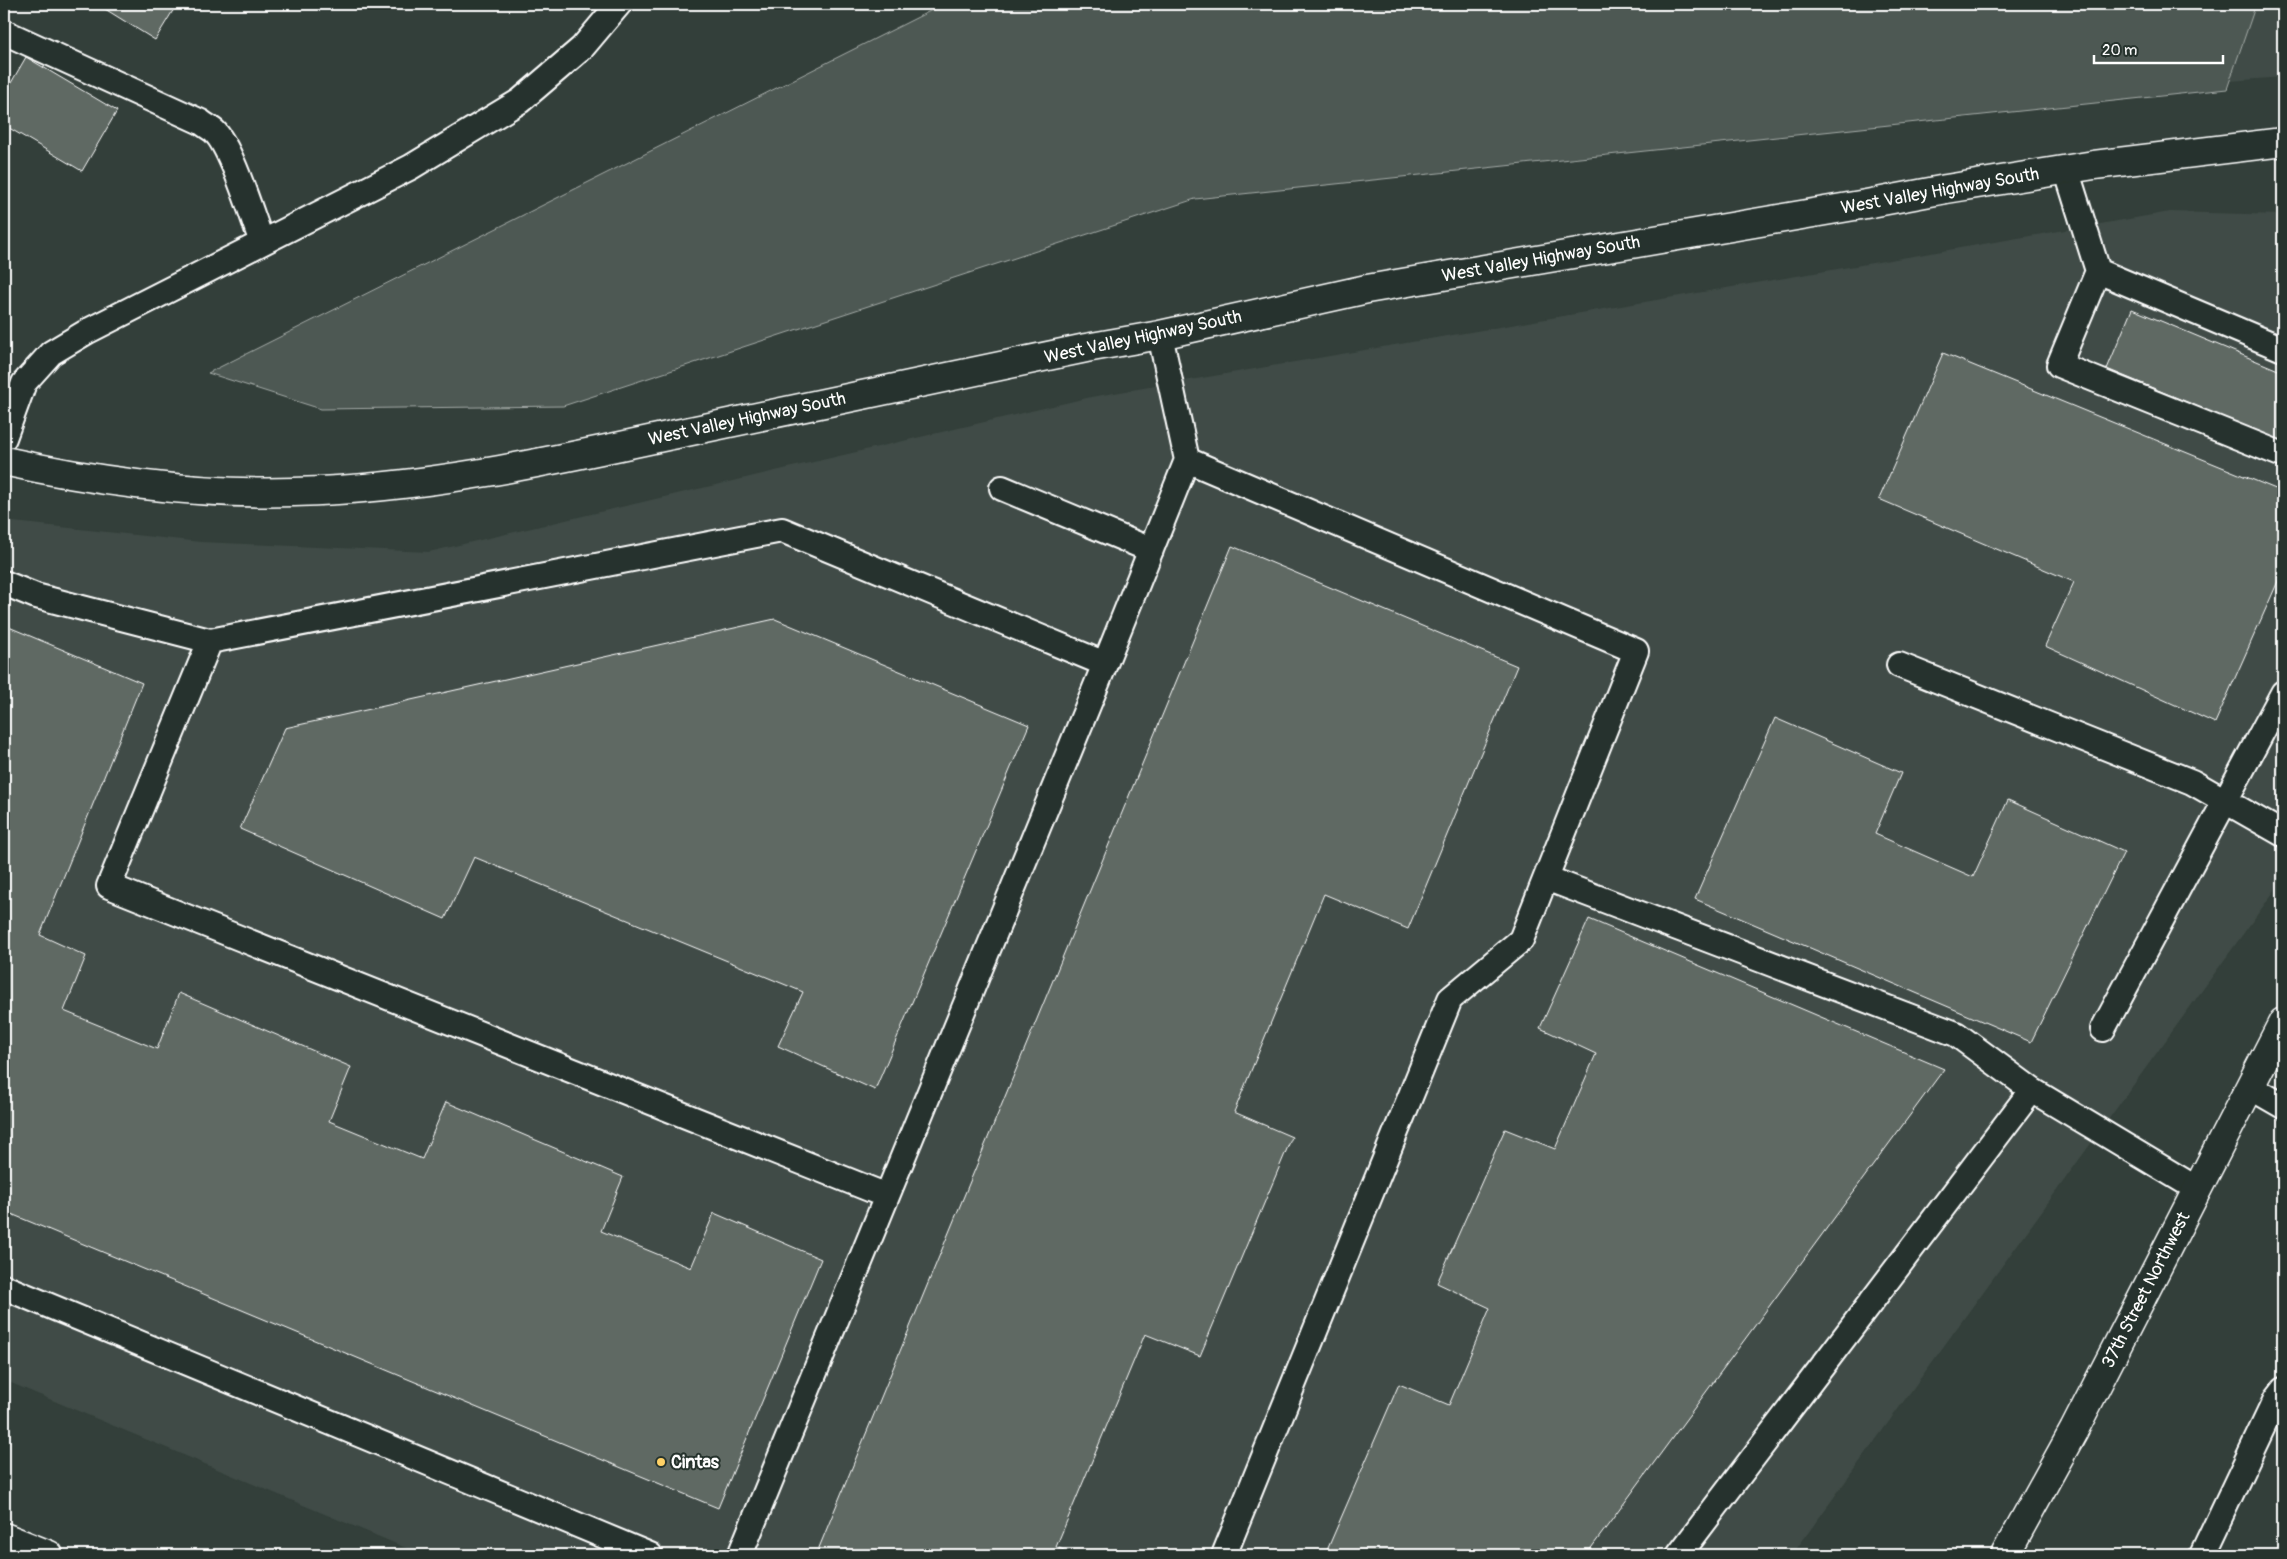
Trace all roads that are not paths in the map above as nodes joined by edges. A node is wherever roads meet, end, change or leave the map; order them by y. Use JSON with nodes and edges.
{"nodes":[{"id":1,"x":619,"y":4,"type":"edge"},
{"id":2,"x":4,"y":32,"type":"edge"},
{"id":3,"x":2283,"y":142,"type":"edge"},
{"id":4,"x":2066,"y":169,"type":"junction"},
{"id":5,"x":262,"y":242,"type":"junction"},
{"id":6,"x":2098,"y":271,"type":"junction"},
{"id":7,"x":1160,"y":335,"type":"junction"},
{"id":8,"x":2283,"y":349,"type":"edge"},
{"id":9,"x":4,"y":438,"type":"edge"},
{"id":10,"x":2283,"y":455,"type":"edge"},
{"id":11,"x":1187,"y":460,"type":"junction"},
{"id":12,"x":4,"y":461,"type":"edge"},
{"id":13,"x":1002,"y":488,"type":"dead end"},
{"id":14,"x":1152,"y":550,"type":"junction"},
{"id":15,"x":4,"y":583,"type":"edge"},
{"id":16,"x":210,"y":641,"type":"junction"},
{"id":17,"x":1105,"y":664,"type":"junction"},
{"id":18,"x":1899,"y":665,"type":"dead end"},
{"id":19,"x":2283,"y":693,"type":"edge"},
{"id":20,"x":2225,"y":801,"type":"junction"},
{"id":21,"x":2283,"y":834,"type":"edge"},
{"id":22,"x":1546,"y":878,"type":"junction"},
{"id":23,"x":2283,"y":1022,"type":"edge"},
{"id":24,"x":2103,"y":1029,"type":"dead end"},
{"id":25,"x":2250,"y":1087,"type":"junction"},
{"id":26,"x":2032,"y":1090,"type":"junction"},
{"id":27,"x":2283,"y":1106,"type":"edge"},
{"id":28,"x":2197,"y":1189,"type":"junction"},
{"id":29,"x":887,"y":1196,"type":"junction"},
{"id":30,"x":4,"y":1287,"type":"edge"},
{"id":31,"x":2283,"y":1390,"type":"edge"},
{"id":32,"x":4,"y":1537,"type":"edge"},
{"id":33,"x":49,"y":1555,"type":"edge"},
{"id":34,"x":650,"y":1555,"type":"edge"},
{"id":35,"x":740,"y":1555,"type":"edge"},
{"id":36,"x":1224,"y":1555,"type":"edge"},
{"id":37,"x":1679,"y":1555,"type":"edge"},
{"id":38,"x":2005,"y":1555,"type":"edge"},
{"id":39,"x":2202,"y":1555,"type":"edge"}],
"edges":[{"from":1,"to":5,"type":"lane"},
{"from":2,"to":5,"type":"lane"},
{"from":3,"to":4,"type":"main road","name":"West Valley Highway South"},
{"from":4,"to":6,"type":"lane"},
{"from":4,"to":7,"type":"main road","name":"West Valley Highway South"},
{"from":5,"to":9,"type":"lane"},
{"from":6,"to":8,"type":"lane"},
{"from":6,"to":10,"type":"lane"},
{"from":7,"to":11,"type":"lane"},
{"from":7,"to":12,"type":"main road","name":"West Valley Highway South"},
{"from":11,"to":14,"type":"lane"},
{"from":11,"to":22,"type":"lane"},
{"from":13,"to":14,"type":"lane"},
{"from":14,"to":17,"type":"lane"},
{"from":15,"to":16,"type":"lane"},
{"from":16,"to":17,"type":"lane"},
{"from":16,"to":29,"type":"lane"},
{"from":17,"to":29,"type":"lane"},
{"from":18,"to":20,"type":"lane"},
{"from":19,"to":20,"type":"lane"},
{"from":20,"to":21,"type":"lane"},
{"from":20,"to":24,"type":"lane"},
{"from":22,"to":26,"type":"lane"},
{"from":22,"to":36,"type":"lane"},
{"from":23,"to":25,"type":"main road","name":"37th Street Northwest"},
{"from":25,"to":27,"type":"lane"},
{"from":25,"to":28,"type":"main road","name":"37th Street Northwest"},
{"from":26,"to":28,"type":"lane"},
{"from":26,"to":37,"type":"lane"},
{"from":28,"to":38,"type":"main road","name":"37th Street Northwest"},
{"from":29,"to":35,"type":"lane"},
{"from":30,"to":34,"type":"lane"},
{"from":31,"to":39,"type":"lane"},
{"from":32,"to":33,"type":"main road"}]}
